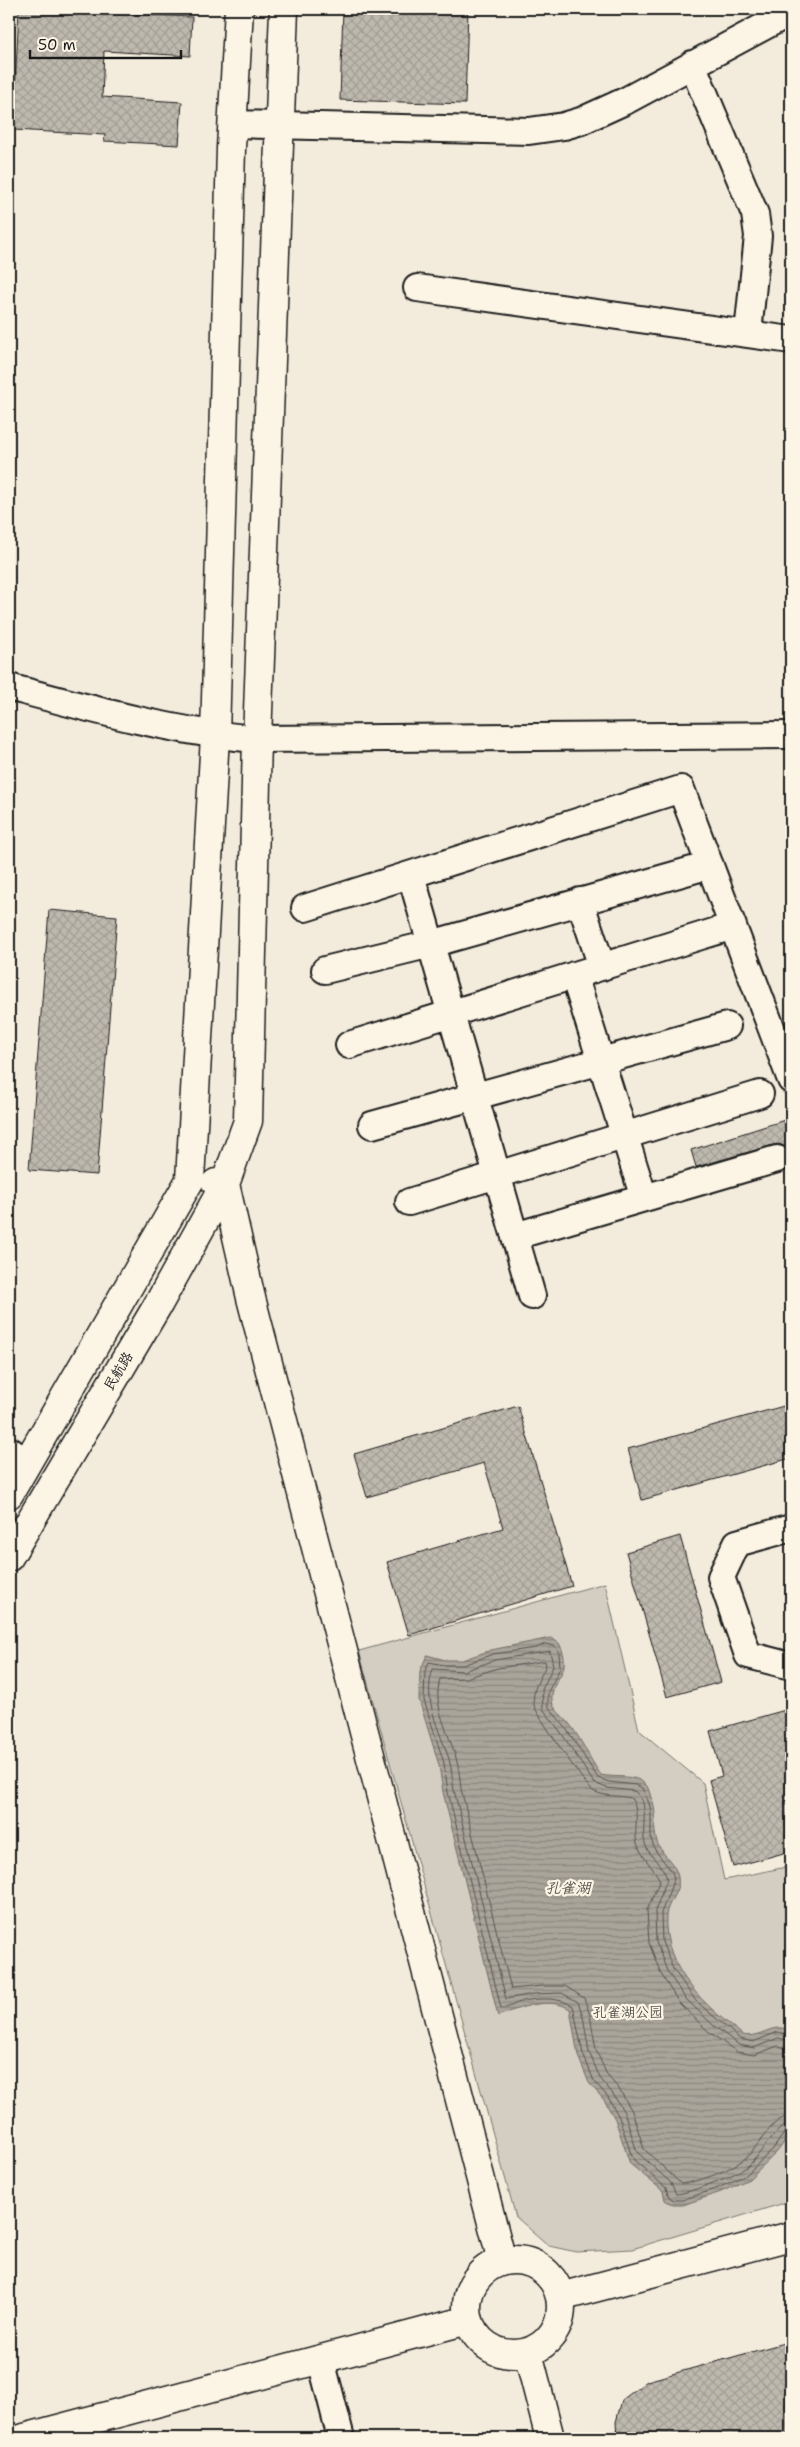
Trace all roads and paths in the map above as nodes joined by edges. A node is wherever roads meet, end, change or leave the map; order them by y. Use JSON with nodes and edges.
{"nodes":[{"id":1,"x":239,"y":9,"type":"edge"},
{"id":2,"x":284,"y":9,"type":"edge"},
{"id":3,"x":791,"y":12,"type":"edge"},
{"id":4,"x":692,"y":64,"type":"junction"},
{"id":5,"x":232,"y":124,"type":"junction"},
{"id":6,"x":279,"y":125,"type":"junction"},
{"id":7,"x":417,"y":288,"type":"dead end"},
{"id":8,"x":748,"y":334,"type":"junction"},
{"id":9,"x":791,"y":340,"type":"edge"},
{"id":10,"x":9,"y":687,"type":"edge"},
{"id":11,"x":215,"y":736,"type":"junction"},
{"id":12,"x":791,"y":736,"type":"edge"},
{"id":13,"x":257,"y":739,"type":"junction"},
{"id":14,"x":710,"y":865,"type":"junction"},
{"id":15,"x":411,"y":875,"type":"junction"},
{"id":16,"x":580,"y":901,"type":"junction"},
{"id":17,"x":305,"y":908,"type":"dead end"},
{"id":18,"x":733,"y":926,"type":"junction"},
{"id":19,"x":431,"y":944,"type":"junction"},
{"id":20,"x":602,"y":967,"type":"junction"},
{"id":21,"x":325,"y":970,"type":"dead end"},
{"id":22,"x":574,"y":975,"type":"junction"},
{"id":23,"x":451,"y":1013,"type":"junction"},
{"id":24,"x":727,"y":1026,"type":"dead end"},
{"id":25,"x":348,"y":1045,"type":"dead end"},
{"id":26,"x":600,"y":1062,"type":"junction"},
{"id":27,"x":791,"y":1080,"type":"edge"},
{"id":28,"x":760,"y":1094,"type":"dead end"},
{"id":29,"x":475,"y":1096,"type":"junction"},
{"id":30,"x":372,"y":1125,"type":"dead end"},
{"id":31,"x":625,"y":1136,"type":"junction"},
{"id":32,"x":777,"y":1159,"type":"dead end"},
{"id":33,"x":497,"y":1175,"type":"junction"},
{"id":34,"x":190,"y":1180,"type":"junction"},
{"id":35,"x":225,"y":1184,"type":"junction"},
{"id":36,"x":644,"y":1198,"type":"junction"},
{"id":37,"x":409,"y":1202,"type":"dead end"},
{"id":38,"x":515,"y":1236,"type":"junction"},
{"id":39,"x":532,"y":1296,"type":"dead end"},
{"id":40,"x":18,"y":1457,"type":"edge"},
{"id":41,"x":9,"y":1494,"type":"edge"},
{"id":42,"x":791,"y":1528,"type":"edge"},
{"id":43,"x":9,"y":1557,"type":"edge"},
{"id":44,"x":791,"y":1666,"type":"edge"},
{"id":45,"x":791,"y":2236,"type":"edge"},
{"id":46,"x":502,"y":2261,"type":"junction"},
{"id":47,"x":560,"y":2297,"type":"junction"},
{"id":48,"x":468,"y":2320,"type":"junction"},
{"id":49,"x":528,"y":2353,"type":"junction"},
{"id":50,"x":321,"y":2360,"type":"junction"},
{"id":51,"x":24,"y":2438,"type":"edge"},
{"id":52,"x":341,"y":2438,"type":"edge"},
{"id":53,"x":550,"y":2438,"type":"edge"}],
"edges":[{"from":1,"to":5,"type":"main road"},
{"from":2,"to":6,"type":"main road","name":"民航路"},
{"from":3,"to":4,"type":"street"},
{"from":4,"to":6,"type":"street"},
{"from":4,"to":8,"type":"street"},
{"from":5,"to":6,"type":"street"},
{"from":5,"to":11,"type":"main road"},
{"from":6,"to":13,"type":"main road","name":"民航路"},
{"from":7,"to":8,"type":"street"},
{"from":8,"to":9,"type":"street"},
{"from":10,"to":11,"type":"street"},
{"from":11,"to":13,"type":"street"},
{"from":11,"to":34,"type":"main road"},
{"from":12,"to":13,"type":"street"},
{"from":13,"to":35,"type":"main road","name":"民航路"},
{"from":14,"to":15,"type":"street"},
{"from":14,"to":16,"type":"street"},
{"from":14,"to":18,"type":"street"},
{"from":15,"to":17,"type":"street"},
{"from":15,"to":19,"type":"street"},
{"from":16,"to":19,"type":"street"},
{"from":16,"to":20,"type":"street"},
{"from":18,"to":20,"type":"street"},
{"from":18,"to":27,"type":"street"},
{"from":19,"to":21,"type":"street"},
{"from":19,"to":23,"type":"street"},
{"from":20,"to":22,"type":"street"},
{"from":22,"to":23,"type":"street"},
{"from":22,"to":26,"type":"street"},
{"from":23,"to":25,"type":"street"},
{"from":23,"to":29,"type":"street"},
{"from":24,"to":26,"type":"street"},
{"from":26,"to":29,"type":"street"},
{"from":26,"to":31,"type":"street"},
{"from":28,"to":31,"type":"street"},
{"from":29,"to":30,"type":"street"},
{"from":29,"to":33,"type":"street"},
{"from":31,"to":33,"type":"street"},
{"from":31,"to":36,"type":"street"},
{"from":32,"to":36,"type":"street"},
{"from":33,"to":37,"type":"street"},
{"from":33,"to":38,"type":"street"},
{"from":34,"to":35,"type":"main road"},
{"from":34,"to":40,"type":"main road"},
{"from":35,"to":43,"type":"main road","name":"民航路"},
{"from":35,"to":46,"type":"main road"},
{"from":36,"to":38,"type":"street"},
{"from":38,"to":39,"type":"street"},
{"from":40,"to":41,"type":"main road"},
{"from":42,"to":44,"type":"street"},
{"from":45,"to":47,"type":"main road"},
{"from":46,"to":47,"type":"main road"},
{"from":46,"to":48,"type":"main road"},
{"from":47,"to":49,"type":"main road"},
{"from":48,"to":49,"type":"main road"},
{"from":48,"to":50,"type":"main road"},
{"from":49,"to":53,"type":"main road"},
{"from":50,"to":51,"type":"main road"},
{"from":50,"to":52,"type":"street"}]}
